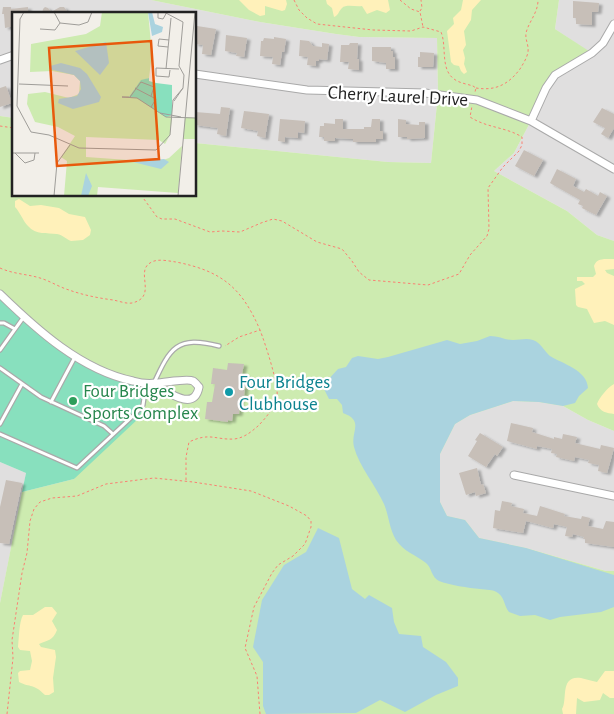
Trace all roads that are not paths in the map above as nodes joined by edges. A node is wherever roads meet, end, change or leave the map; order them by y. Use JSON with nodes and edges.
{"nodes":[{"id":1,"x":614,"y":24,"type":"edge"},
{"id":2,"x":12,"y":56,"type":"edge"},
{"id":3,"x":0,"y":60,"type":"edge"},
{"id":4,"x":196,"y":74,"type":"edge"},
{"id":5,"x":531,"y":120,"type":"junction"},
{"id":6,"x":614,"y":170,"type":"edge"},
{"id":7,"x":0,"y":294,"type":"edge"},
{"id":8,"x":24,"y":317,"type":"junction"},
{"id":9,"x":0,"y":323,"type":"edge"},
{"id":10,"x":15,"y":329,"type":"junction"},
{"id":11,"x":219,"y":346,"type":"road end"},
{"id":12,"x":0,"y":350,"type":"edge"},
{"id":13,"x":75,"y":356,"type":"junction"},
{"id":14,"x":0,"y":368,"type":"edge"},
{"id":15,"x":150,"y":383,"type":"junction"},
{"id":16,"x":22,"y":384,"type":"junction"},
{"id":17,"x":51,"y":402,"type":"junction"},
{"id":18,"x":0,"y":424,"type":"edge"},
{"id":19,"x":0,"y":434,"type":"edge"},
{"id":20,"x":114,"y":434,"type":"junction"},
{"id":21,"x":514,"y":475,"type":"dead end"},
{"id":22,"x":614,"y":496,"type":"edge"}],
"edges":[{"from":1,"to":5,"type":"street"},
{"from":2,"to":3,"type":"street"},
{"from":4,"to":5,"type":"street","name":"Cherry Laurel Drive"},
{"from":5,"to":6,"type":"street","name":"Cherry Laurel Drive"},
{"from":7,"to":8,"type":"street"},
{"from":8,"to":10,"type":"lane"},
{"from":8,"to":13,"type":"street"},
{"from":9,"to":10,"type":"lane"},
{"from":10,"to":12,"type":"lane"},
{"from":11,"to":15,"type":"lane"},
{"from":13,"to":15,"type":"street"},
{"from":13,"to":17,"type":"lane"},
{"from":14,"to":16,"type":"lane"},
{"from":15,"to":15,"type":"street"},
{"from":15,"to":20,"type":"lane"},
{"from":16,"to":17,"type":"lane"},
{"from":16,"to":18,"type":"lane"},
{"from":17,"to":20,"type":"lane"},
{"from":19,"to":20,"type":"lane"},
{"from":21,"to":22,"type":"street"}]}
